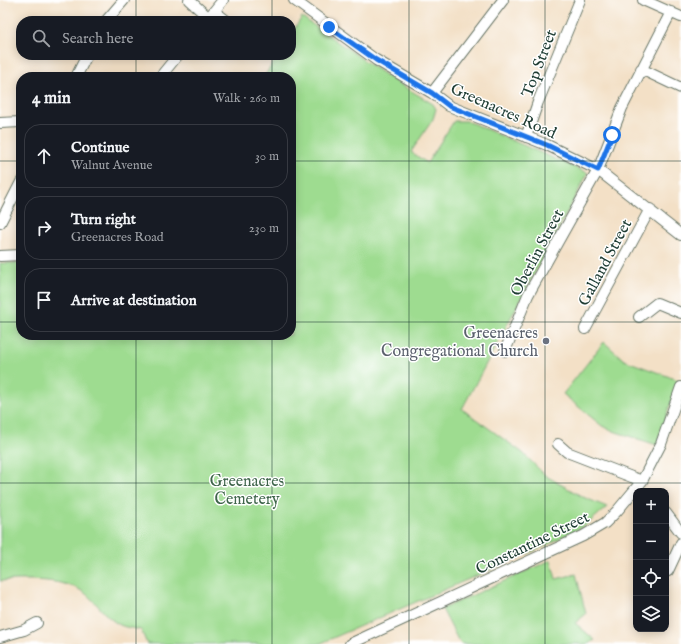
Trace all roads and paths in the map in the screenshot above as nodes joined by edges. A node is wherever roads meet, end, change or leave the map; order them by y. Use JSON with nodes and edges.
{"nodes":[{"id":1,"x":124,"y":0,"type":"edge"},
{"id":2,"x":189,"y":0,"type":"edge"},
{"id":3,"x":224,"y":0,"type":"edge"},
{"id":4,"x":294,"y":0,"type":"edge"},
{"id":5,"x":503,"y":0,"type":"edge"},
{"id":6,"x":580,"y":0,"type":"edge"},
{"id":7,"x":643,"y":0,"type":"edge"},
{"id":8,"x":671,"y":12,"type":"junction"},
{"id":9,"x":110,"y":16,"type":"edge"},
{"id":10,"x":209,"y":16,"type":"edge"},
{"id":11,"x":211,"y":16,"type":"edge"},
{"id":12,"x":681,"y":17,"type":"edge"},
{"id":13,"x":85,"y":60,"type":"edge"},
{"id":14,"x":174,"y":60,"type":"edge"},
{"id":15,"x":641,"y":68,"type":"junction"},
{"id":16,"x":79,"y":72,"type":"edge"},
{"id":17,"x":164,"y":72,"type":"edge"},
{"id":18,"x":681,"y":88,"type":"edge"},
{"id":19,"x":432,"y":93,"type":"junction"},
{"id":20,"x":16,"y":122,"type":"edge"},
{"id":21,"x":0,"y":123,"type":"edge"},
{"id":22,"x":526,"y":137,"type":"junction"},
{"id":23,"x":598,"y":170,"type":"junction"},
{"id":24,"x":16,"y":192,"type":"edge"},
{"id":25,"x":650,"y":209,"type":"junction"},
{"id":26,"x":0,"y":223,"type":"edge"},
{"id":27,"x":681,"y":235,"type":"edge"},
{"id":28,"x":16,"y":255,"type":"edge"},
{"id":29,"x":0,"y":256,"type":"edge"},
{"id":30,"x":681,"y":313,"type":"edge"},
{"id":31,"x":639,"y":317,"type":"dead end"},
{"id":32,"x":585,"y":329,"type":"dead end"},
{"id":33,"x":505,"y":351,"type":"dead end"},
{"id":34,"x":681,"y":387,"type":"edge"},
{"id":35,"x":558,"y":444,"type":"dead end"},
{"id":36,"x":642,"y":481,"type":"junction"},
{"id":37,"x":669,"y":517,"type":"edge"},
{"id":38,"x":681,"y":533,"type":"edge"},
{"id":39,"x":681,"y":543,"type":"edge"},
{"id":40,"x":669,"y":569,"type":"edge"},
{"id":41,"x":37,"y":623,"type":"dead end"},
{"id":42,"x":0,"y":637,"type":"edge"},
{"id":43,"x":350,"y":644,"type":"edge"}],
"edges":[{"from":1,"to":9,"type":"street"},
{"from":2,"to":10,"type":"street"},
{"from":3,"to":11,"type":"street"},
{"from":4,"to":19,"type":"street","name":"Greenacres Road"},
{"from":5,"to":19,"type":"street"},
{"from":6,"to":22,"type":"street","name":"Top Street"},
{"from":7,"to":8,"type":"street"},
{"from":8,"to":12,"type":"street"},
{"from":8,"to":15,"type":"street","name":"Oberlin Street"},
{"from":13,"to":16,"type":"street"},
{"from":14,"to":17,"type":"street"},
{"from":15,"to":18,"type":"street"},
{"from":15,"to":23,"type":"street","name":"Oberlin Street"},
{"from":19,"to":22,"type":"street","name":"Greenacres Road"},
{"from":20,"to":21,"type":"street"},
{"from":22,"to":23,"type":"street","name":"Greenacres Road"},
{"from":23,"to":25,"type":"street","name":"Greenacres Road"},
{"from":23,"to":33,"type":"street","name":"Oberlin Street"},
{"from":24,"to":26,"type":"street"},
{"from":25,"to":27,"type":"street","name":"Greenacres Road"},
{"from":25,"to":32,"type":"street","name":"Galland Street"},
{"from":28,"to":29,"type":"street"},
{"from":30,"to":31,"type":"street"},
{"from":34,"to":36,"type":"street","name":"Constantine Street"},
{"from":35,"to":36,"type":"street"},
{"from":36,"to":43,"type":"street","name":"Constantine Street"},
{"from":37,"to":38,"type":"street"},
{"from":39,"to":40,"type":"street"},
{"from":41,"to":42,"type":"street"}]}
